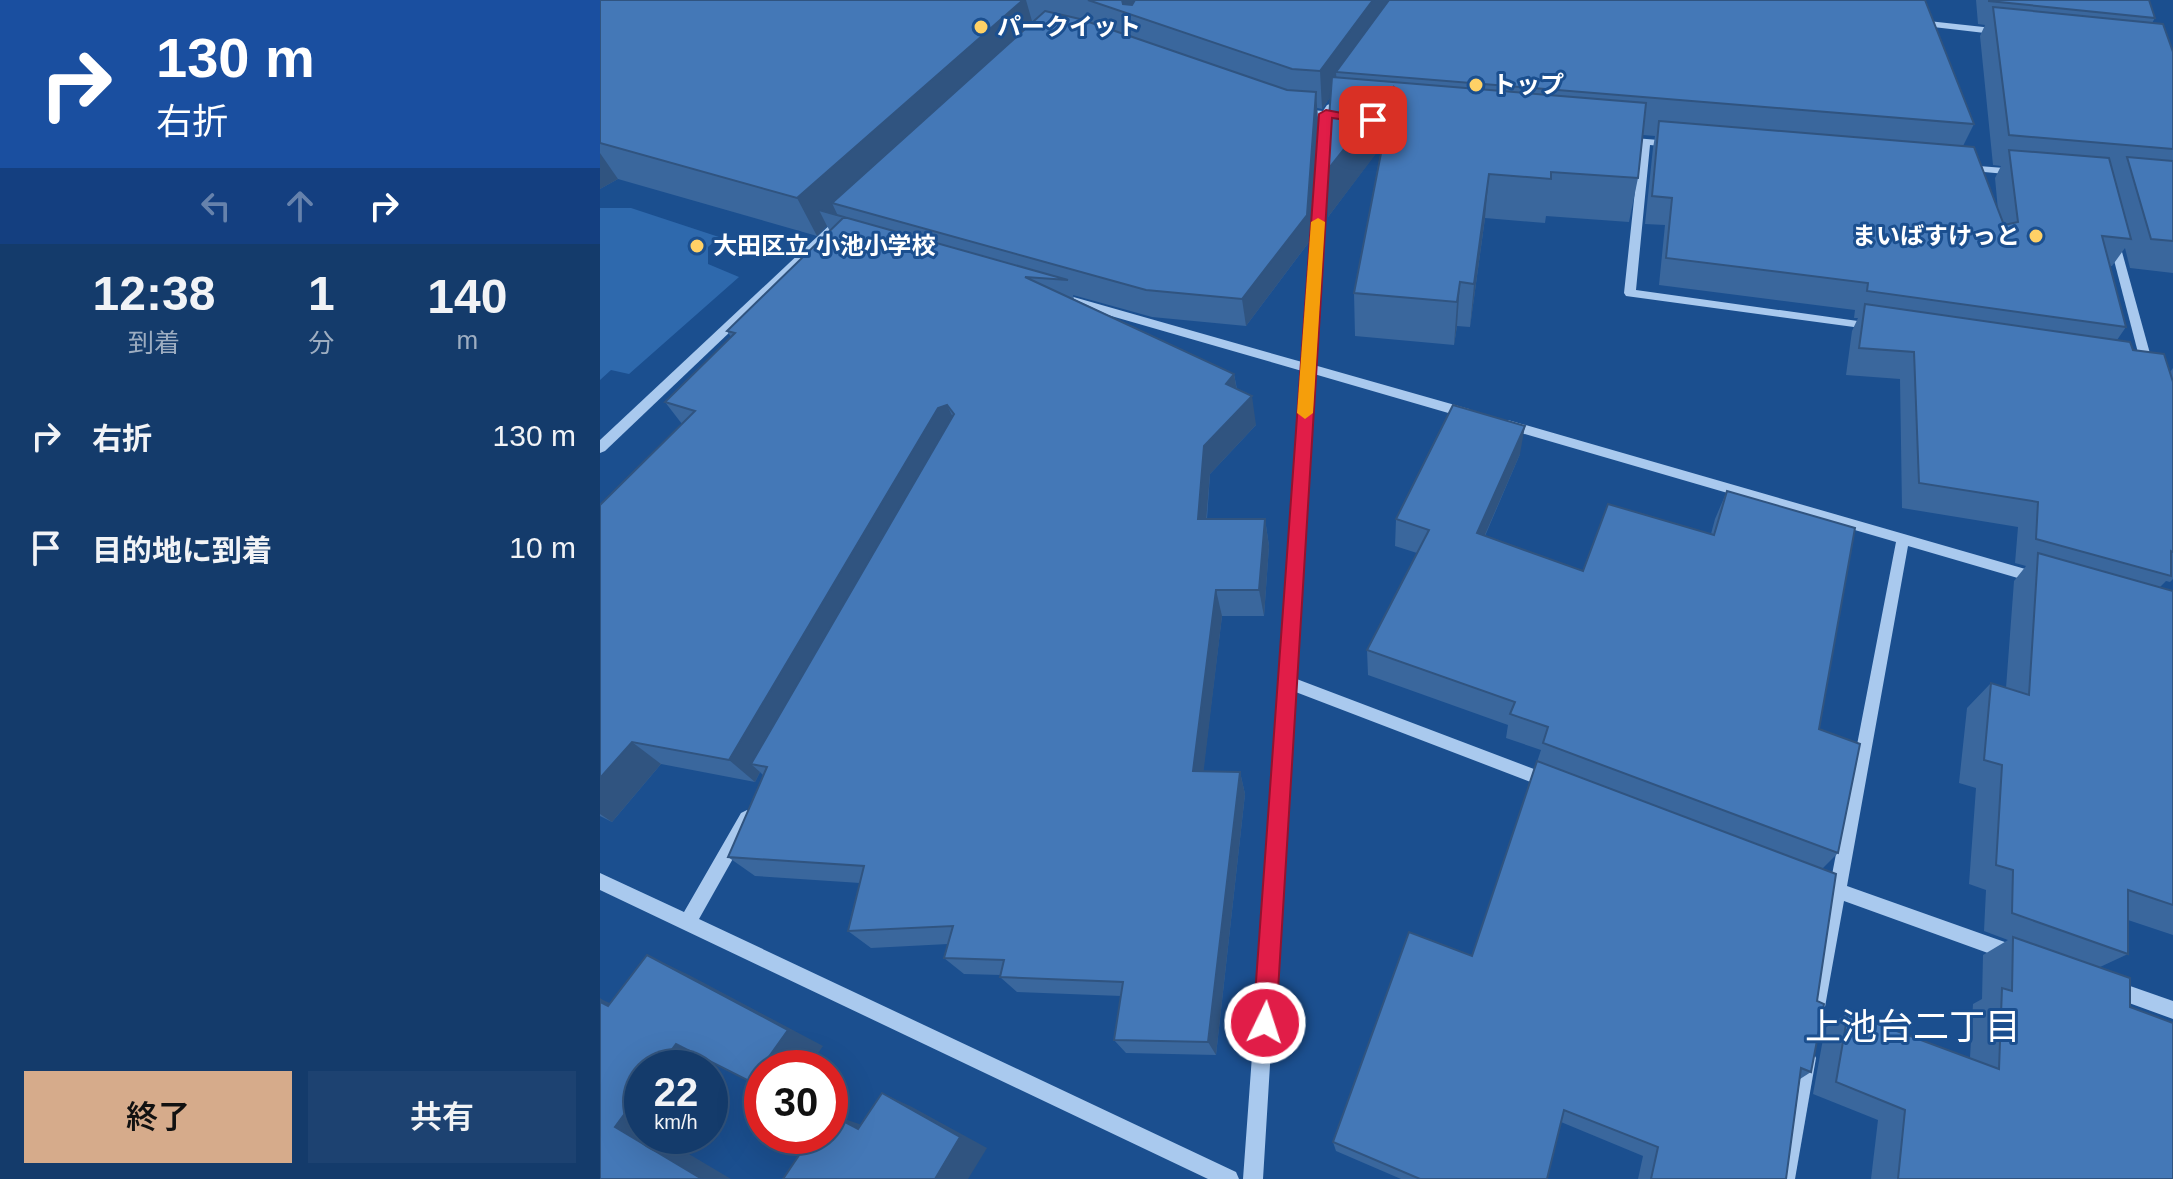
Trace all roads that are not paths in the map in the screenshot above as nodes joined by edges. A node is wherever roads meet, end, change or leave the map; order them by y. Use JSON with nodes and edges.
{"nodes":[{"id":1,"x":1912,"y":23,"type":"edge"},
{"id":2,"x":2019,"y":34,"type":"edge"},
{"id":3,"x":1330,"y":108,"type":"junction"},
{"id":4,"x":1293,"y":112,"type":"edge"},
{"id":5,"x":1360,"y":118,"type":"edge"},
{"id":6,"x":1616,"y":140,"type":"edge"},
{"id":7,"x":1645,"y":142,"type":"junction"},
{"id":8,"x":1676,"y":145,"type":"edge"},
{"id":9,"x":1957,"y":168,"type":"edge"},
{"id":10,"x":2035,"y":174,"type":"edge"},
{"id":11,"x":847,"y":216,"type":"edge"},
{"id":12,"x":2109,"y":222,"type":"edge"},
{"id":13,"x":829,"y":232,"type":"junction"},
{"id":14,"x":843,"y":236,"type":"edge"},
{"id":15,"x":1049,"y":294,"type":"edge"},
{"id":16,"x":1881,"y":328,"type":"edge"},
{"id":17,"x":2132,"y":364,"type":"edge"},
{"id":18,"x":1308,"y":367,"type":"junction"},
{"id":19,"x":2154,"y":367,"type":"junction"},
{"id":20,"x":2151,"y":380,"type":"edge"},
{"id":21,"x":600,"y":448,"type":"edge"},
{"id":22,"x":1903,"y":539,"type":"junction"},
{"id":23,"x":2053,"y":582,"type":"edge"},
{"id":24,"x":1287,"y":682,"type":"junction"},
{"id":25,"x":1570,"y":790,"type":"edge"},
{"id":26,"x":758,"y":798,"type":"edge"},
{"id":27,"x":1808,"y":880,"type":"edge"},
{"id":28,"x":600,"y":881,"type":"edge"},
{"id":29,"x":1838,"y":891,"type":"junction"},
{"id":30,"x":688,"y":922,"type":"junction"},
{"id":31,"x":2027,"y":958,"type":"edge"},
{"id":32,"x":2100,"y":984,"type":"edge"},
{"id":33,"x":2173,"y":1010,"type":"edge"},
{"id":34,"x":1229,"y":1179,"type":"edge"},
{"id":35,"x":1253,"y":1179,"type":"edge"},
{"id":36,"x":1785,"y":1179,"type":"edge"}],
"edges":[{"from":1,"to":2,"type":"street"},
{"from":3,"to":4,"type":"street"},
{"from":3,"to":5,"type":"street"},
{"from":3,"to":18,"type":"street"},
{"from":6,"to":7,"type":"street"},
{"from":7,"to":8,"type":"street"},
{"from":7,"to":16,"type":"street"},
{"from":9,"to":10,"type":"street"},
{"from":11,"to":13,"type":"street"},
{"from":12,"to":19,"type":"street"},
{"from":13,"to":14,"type":"street"},
{"from":13,"to":21,"type":"street"},
{"from":15,"to":18,"type":"street"},
{"from":17,"to":19,"type":"street"},
{"from":18,"to":22,"type":"street"},
{"from":18,"to":24,"type":"street"},
{"from":19,"to":20,"type":"street"},
{"from":22,"to":23,"type":"street"},
{"from":22,"to":29,"type":"street"},
{"from":24,"to":25,"type":"street"},
{"from":24,"to":35,"type":"street"},
{"from":26,"to":30,"type":"street"},
{"from":27,"to":29,"type":"street"},
{"from":28,"to":30,"type":"street"},
{"from":29,"to":31,"type":"street"},
{"from":29,"to":36,"type":"street"},
{"from":30,"to":34,"type":"street"},
{"from":32,"to":33,"type":"street"}]}
